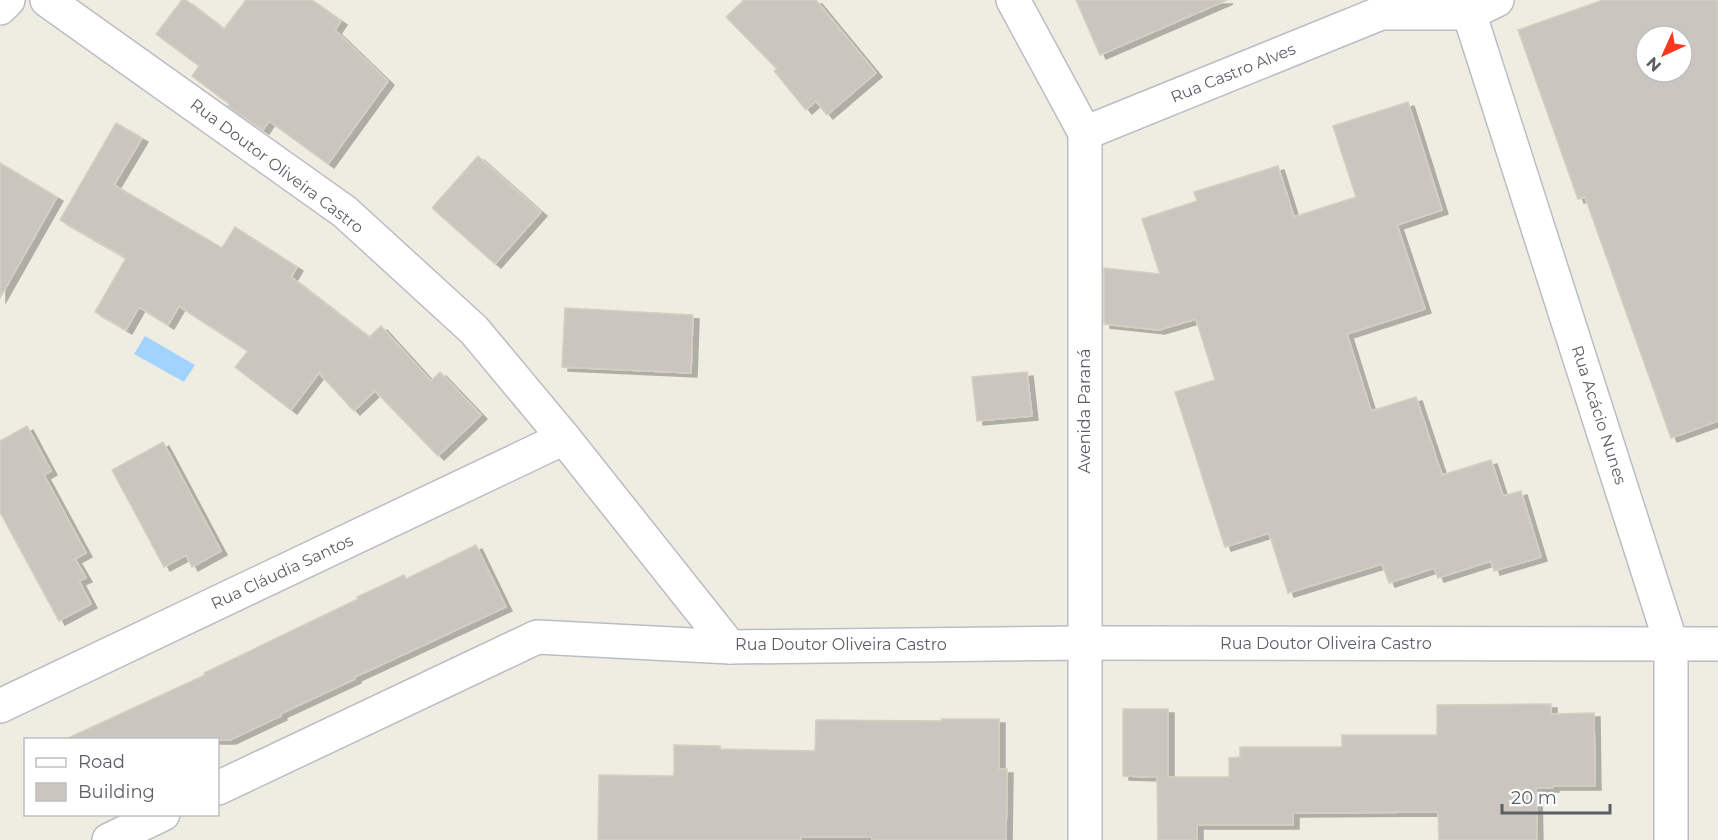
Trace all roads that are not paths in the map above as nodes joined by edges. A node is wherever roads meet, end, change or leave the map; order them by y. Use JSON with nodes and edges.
{"nodes":[{"id":1,"x":8,"y":0,"type":"edge"},
{"id":2,"x":47,"y":0,"type":"edge"},
{"id":3,"x":1013,"y":0,"type":"edge"},
{"id":4,"x":1477,"y":4,"type":"edge"},
{"id":5,"x":1391,"y":6,"type":"edge"},
{"id":6,"x":0,"y":8,"type":"edge"},
{"id":7,"x":1085,"y":133,"type":"junction"},
{"id":8,"x":564,"y":438,"type":"junction"},
{"id":9,"x":1084,"y":643,"type":"junction"},
{"id":10,"x":1671,"y":643,"type":"junction"},
{"id":11,"x":1718,"y":644,"type":"edge"},
{"id":12,"x":730,"y":647,"type":"junction"},
{"id":13,"x":0,"y":706,"type":"edge"},
{"id":14,"x":219,"y":788,"type":"edge"},
{"id":15,"x":159,"y":816,"type":"edge"},
{"id":16,"x":109,"y":840,"type":"edge"},
{"id":17,"x":1085,"y":840,"type":"edge"},
{"id":18,"x":1671,"y":840,"type":"edge"}],
"edges":[{"from":1,"to":6,"type":"street"},
{"from":2,"to":8,"type":"street","name":"Rua Doutor Oliveira Castro"},
{"from":3,"to":7,"type":"street","name":"Avenida Paraná"},
{"from":4,"to":5,"type":"street","name":"Rua Castro Alves"},
{"from":4,"to":10,"type":"street","name":"Rua Acácio Nunes"},
{"from":5,"to":7,"type":"street","name":"Rua Castro Alves"},
{"from":7,"to":9,"type":"street","name":"Avenida Paraná"},
{"from":8,"to":12,"type":"street","name":"Rua Doutor Oliveira Castro"},
{"from":8,"to":13,"type":"street","name":"Rua Cláudia Santos"},
{"from":9,"to":10,"type":"street","name":"Rua Doutor Oliveira Castro"},
{"from":9,"to":12,"type":"street","name":"Rua Doutor Oliveira Castro"},
{"from":9,"to":17,"type":"street","name":"Avenida Paraná"},
{"from":10,"to":11,"type":"street","name":"Rua Doutor Oliveira Castro"},
{"from":10,"to":18,"type":"street","name":"Rua Acácio Nunes"},
{"from":12,"to":14,"type":"street"},
{"from":15,"to":16,"type":"street"}]}
